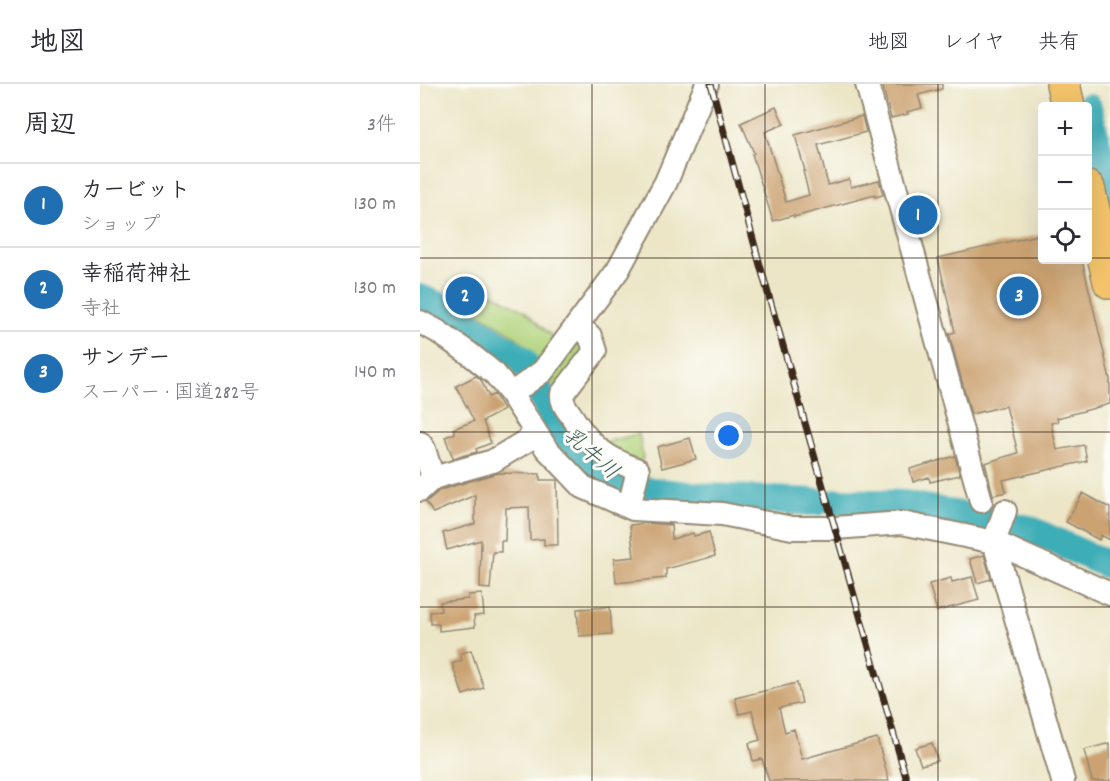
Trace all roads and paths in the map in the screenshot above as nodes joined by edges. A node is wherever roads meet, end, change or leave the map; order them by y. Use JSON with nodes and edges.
{"nodes":[{"id":1,"x":708,"y":84,"type":"edge"},
{"id":2,"x":867,"y":84,"type":"edge"},
{"id":3,"x":1063,"y":84,"type":"edge"},
{"id":4,"x":1067,"y":102,"type":"edge"},
{"id":5,"x":1092,"y":205,"type":"edge"},
{"id":6,"x":1110,"y":282,"type":"edge"},
{"id":7,"x":420,"y":322,"type":"edge"},
{"id":8,"x":577,"y":325,"type":"junction"},
{"id":9,"x":511,"y":394,"type":"junction"},
{"id":10,"x":536,"y":435,"type":"junction"},
{"id":11,"x":420,"y":443,"type":"edge"},
{"id":12,"x":427,"y":484,"type":"edge"},
{"id":13,"x":981,"y":501,"type":"dead end"},
{"id":14,"x":629,"y":506,"type":"junction"},
{"id":15,"x":1005,"y":511,"type":"dead end"},
{"id":16,"x":996,"y":539,"type":"junction"},
{"id":17,"x":1110,"y":594,"type":"edge"},
{"id":18,"x":1063,"y":781,"type":"edge"}],
"edges":[{"from":1,"to":8,"type":"street"},
{"from":2,"to":13,"type":"street"},
{"from":3,"to":4,"type":"highway"},
{"from":5,"to":6,"type":"highway"},
{"from":7,"to":9,"type":"street"},
{"from":8,"to":9,"type":"street"},
{"from":8,"to":14,"type":"street"},
{"from":9,"to":10,"type":"street"},
{"from":10,"to":12,"type":"street"},
{"from":10,"to":14,"type":"street"},
{"from":11,"to":12,"type":"street"},
{"from":14,"to":16,"type":"street"},
{"from":15,"to":16,"type":"street"},
{"from":16,"to":17,"type":"street"},
{"from":16,"to":18,"type":"street"}]}
